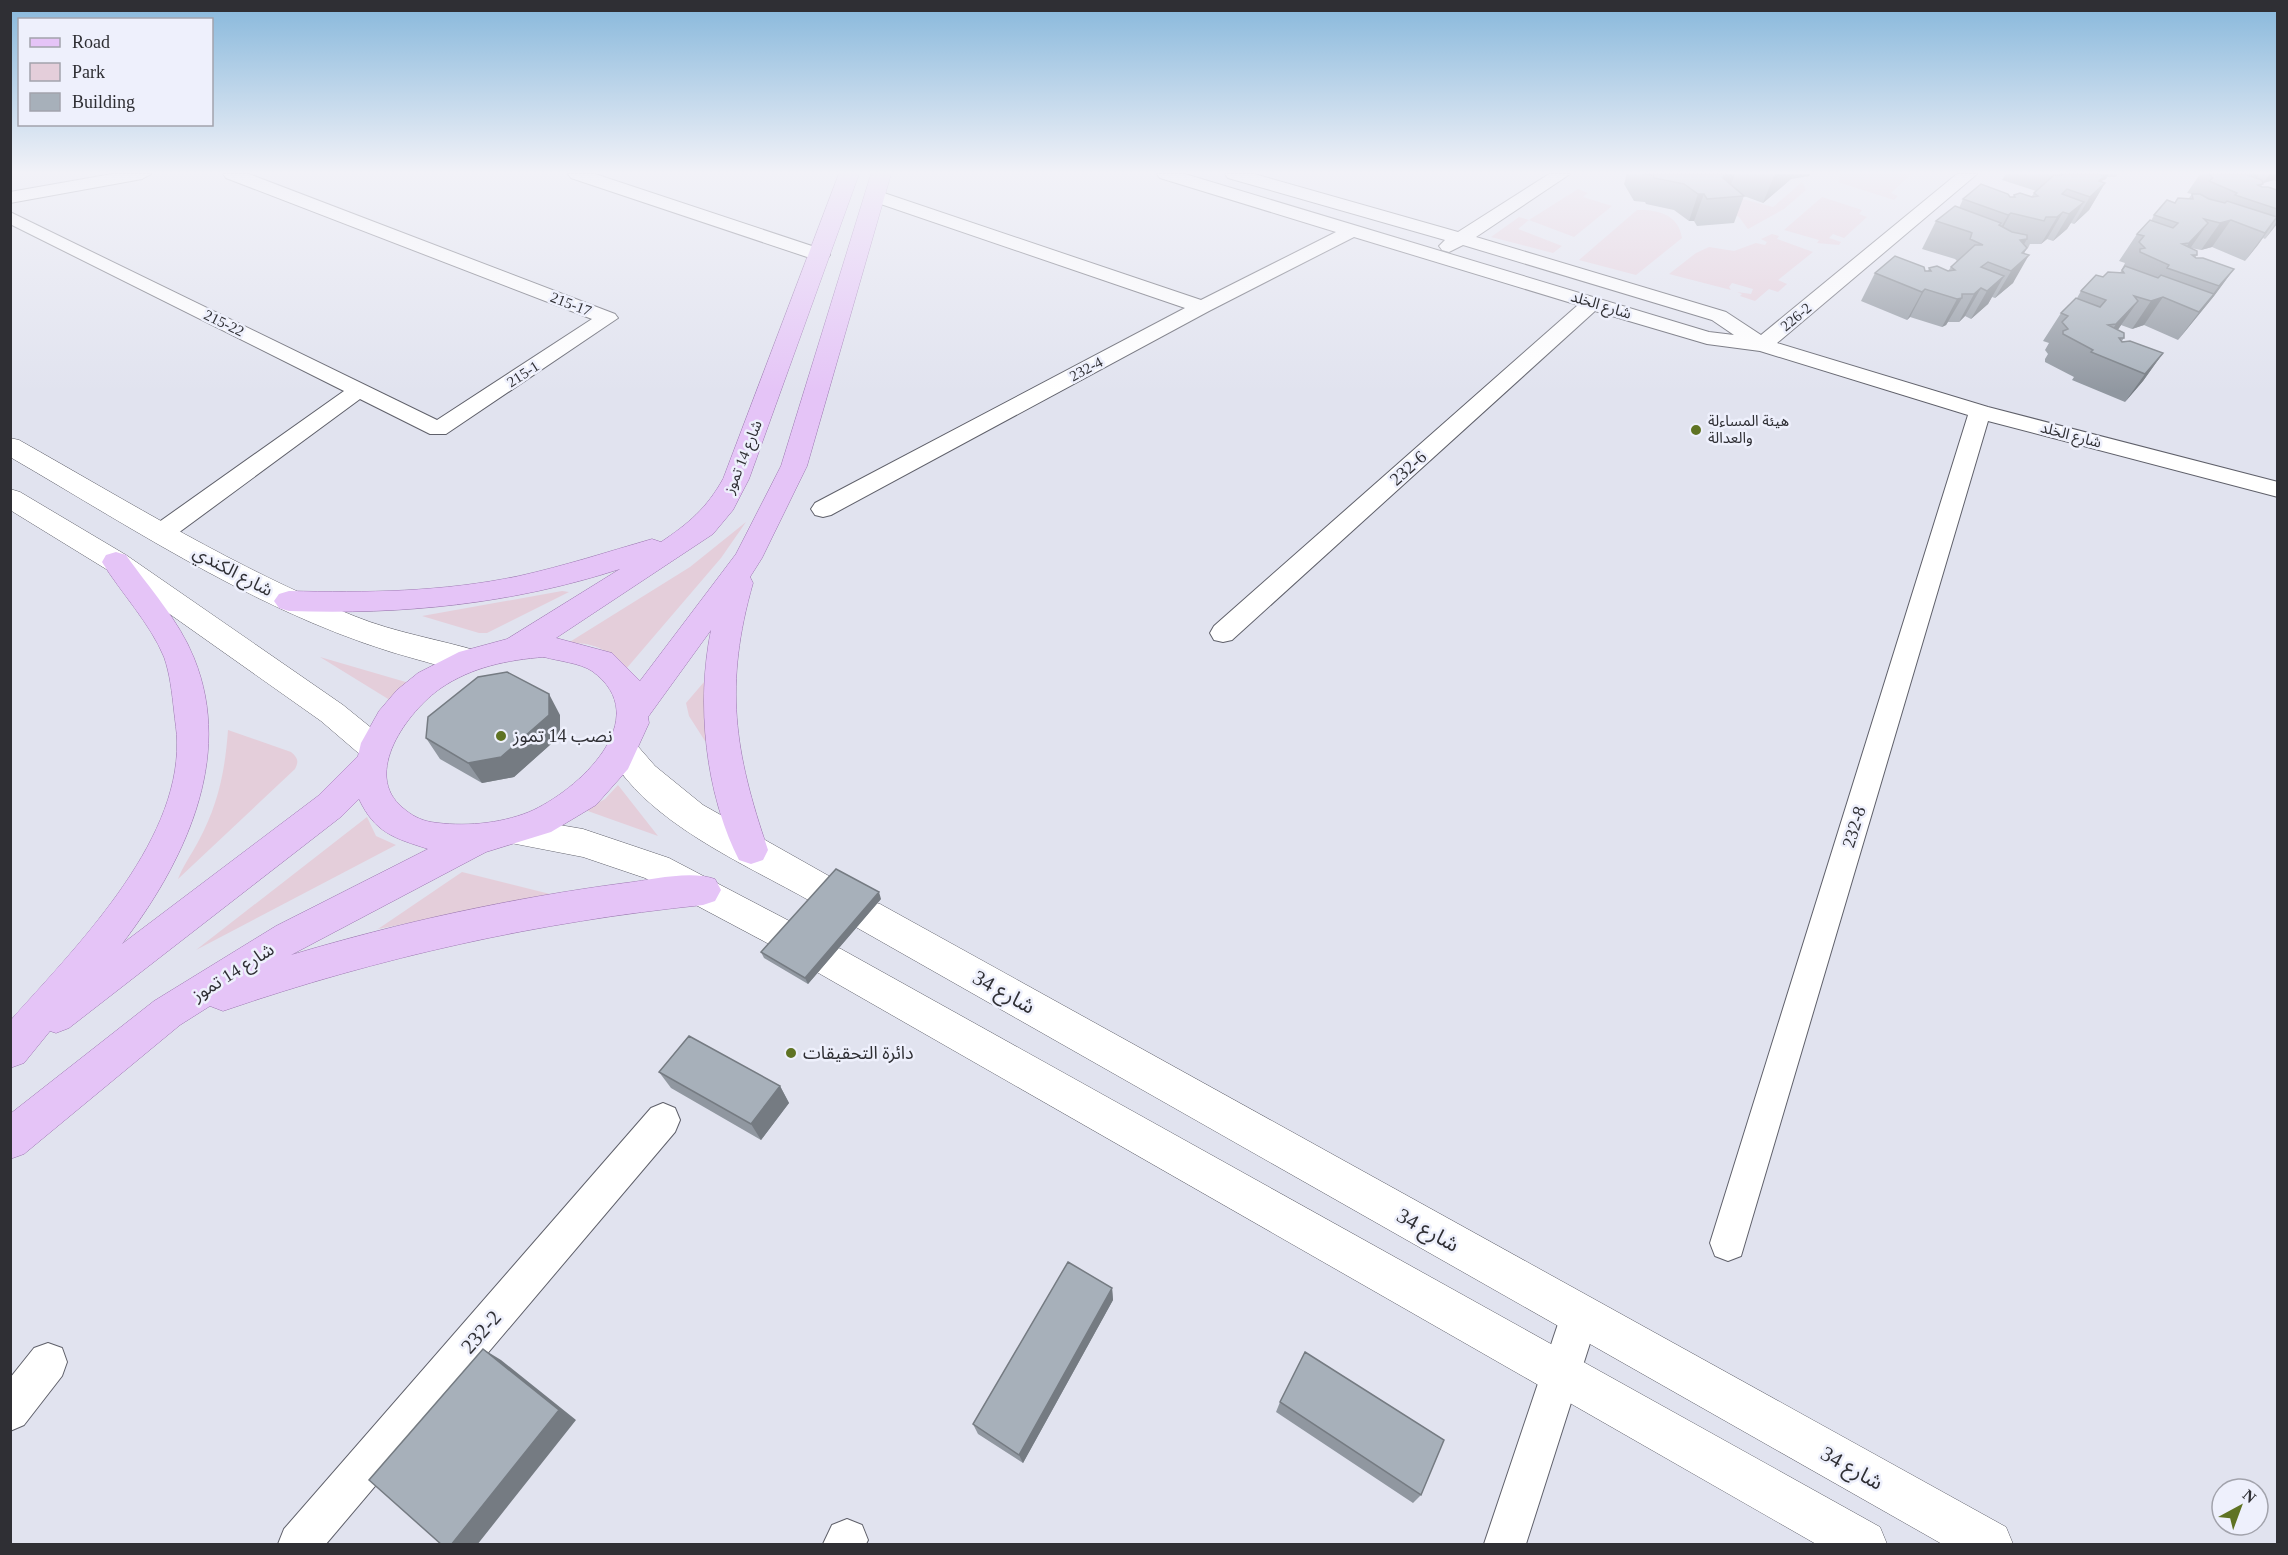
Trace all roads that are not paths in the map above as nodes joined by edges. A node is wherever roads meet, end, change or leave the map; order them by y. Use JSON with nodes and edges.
{"nodes":[{"id":1,"x":70,"y":247,"type":"edge"},
{"id":2,"x":421,"y":247,"type":"edge"},
{"id":3,"x":795,"y":247,"type":"edge"},
{"id":4,"x":823,"y":247,"type":"edge"},
{"id":5,"x":860,"y":247,"type":"edge"},
{"id":6,"x":1042,"y":247,"type":"edge"},
{"id":7,"x":1321,"y":247,"type":"edge"},
{"id":8,"x":1403,"y":247,"type":"edge"},
{"id":9,"x":1447,"y":247,"type":"edge"},
{"id":10,"x":1485,"y":247,"type":"edge"},
{"id":11,"x":1881,"y":247,"type":"edge"},
{"id":12,"x":820,"y":255,"type":"junction"},
{"id":13,"x":1434,"y":255,"type":"junction"},
{"id":14,"x":1593,"y":302,"type":"junction"},
{"id":15,"x":1202,"y":307,"type":"junction"},
{"id":16,"x":608,"y":318,"type":"joint"},
{"id":17,"x":1762,"y":345,"type":"junction"},
{"id":18,"x":359,"y":390,"type":"junction"},
{"id":19,"x":1980,"y":412,"type":"junction"},
{"id":20,"x":438,"y":429,"type":"joint"},
{"id":21,"x":10,"y":446,"type":"edge"},
{"id":22,"x":2277,"y":490,"type":"edge"},
{"id":23,"x":10,"y":498,"type":"edge"},
{"id":24,"x":823,"y":509,"type":"dead end"},
{"id":25,"x":703,"y":527,"type":"junction"},
{"id":26,"x":161,"y":533,"type":"junction"},
{"id":27,"x":747,"y":558,"type":"junction"},
{"id":28,"x":116,"y":562,"type":"junction"},
{"id":29,"x":288,"y":601,"type":"junction"},
{"id":30,"x":1223,"y":633,"type":"dead end"},
{"id":31,"x":518,"y":648,"type":"junction"},
{"id":32,"x":470,"y":660,"type":"junction"},
{"id":33,"x":634,"y":713,"type":"junction"},
{"id":34,"x":624,"y":752,"type":"junction"},
{"id":35,"x":372,"y":756,"type":"junction"},
{"id":36,"x":518,"y":832,"type":"junction"},
{"id":37,"x":480,"y":839,"type":"junction"},
{"id":38,"x":751,"y":850,"type":"junction"},
{"id":39,"x":703,"y":890,"type":"junction"},
{"id":40,"x":825,"y":891,"type":"edge"},
{"id":41,"x":867,"y":915,"type":"edge"},
{"id":42,"x":784,"y":936,"type":"edge"},
{"id":43,"x":828,"y":960,"type":"edge"},
{"id":44,"x":167,"y":1013,"type":"junction"},
{"id":45,"x":10,"y":1051,"type":"edge"},
{"id":46,"x":663,"y":1120,"type":"dead end"},
{"id":47,"x":10,"y":1140,"type":"edge"},
{"id":48,"x":1728,"y":1243,"type":"dead end"},
{"id":49,"x":1580,"y":1315,"type":"junction"},
{"id":50,"x":48,"y":1362,"type":"dead end"},
{"id":51,"x":1561,"y":1375,"type":"junction"},
{"id":52,"x":10,"y":1411,"type":"edge"},
{"id":53,"x":299,"y":1545,"type":"edge"},
{"id":54,"x":1505,"y":1545,"type":"edge"},
{"id":55,"x":1863,"y":1545,"type":"edge"},
{"id":56,"x":1989,"y":1545,"type":"edge"}],
"edges":[{"from":1,"to":18,"type":"street","name":"215-22"},
{"from":2,"to":16,"type":"street","name":"215-17"},
{"from":3,"to":12,"type":"street"},
{"from":4,"to":12,"type":"main road","name":"شارع 14 تموز"},
{"from":5,"to":27,"type":"main road"},
{"from":6,"to":15,"type":"street"},
{"from":7,"to":15,"type":"street","name":"232-4"},
{"from":8,"to":13,"type":"street","name":"شارع الخلد"},
{"from":9,"to":13,"type":"street"},
{"from":10,"to":17,"type":"street","name":"شارع الخلد"},
{"from":11,"to":17,"type":"street","name":"226-2"},
{"from":12,"to":25,"type":"main road","name":"شارع 14 تموز"},
{"from":13,"to":14,"type":"street","name":"شارع الخلد"},
{"from":14,"to":17,"type":"street","name":"شارع الخلد"},
{"from":14,"to":30,"type":"street","name":"232-6"},
{"from":15,"to":24,"type":"street","name":"232-4"},
{"from":16,"to":20,"type":"street","name":"215-1"},
{"from":17,"to":19,"type":"street","name":"شارع الخلد"},
{"from":18,"to":20,"type":"street","name":"215-22"},
{"from":18,"to":26,"type":"street"},
{"from":19,"to":22,"type":"street","name":"شارع الخلد"},
{"from":19,"to":48,"type":"street","name":"232-8"},
{"from":21,"to":26,"type":"main road","name":"شارع الكندي"},
{"from":23,"to":28,"type":"main road"},
{"from":25,"to":29,"type":"main road"},
{"from":25,"to":31,"type":"main road","name":"شارع 14 تموز"},
{"from":26,"to":29,"type":"main road","name":"شارع الكندي"},
{"from":27,"to":33,"type":"main road"},
{"from":27,"to":38,"type":"main road"},
{"from":28,"to":35,"type":"main road"},
{"from":28,"to":45,"type":"main road"},
{"from":29,"to":32,"type":"main road","name":"شارع الكندي"},
{"from":31,"to":32,"type":"main road"},
{"from":31,"to":33,"type":"main road"},
{"from":32,"to":35,"type":"main road"},
{"from":33,"to":34,"type":"main road"},
{"from":34,"to":36,"type":"main road"},
{"from":34,"to":38,"type":"main road"},
{"from":35,"to":37,"type":"main road"},
{"from":35,"to":45,"type":"main road"},
{"from":36,"to":37,"type":"main road"},
{"from":36,"to":39,"type":"main road"},
{"from":37,"to":44,"type":"main road","name":"شارع 14 تموز"},
{"from":38,"to":40,"type":"main road"},
{"from":39,"to":42,"type":"main road"},
{"from":39,"to":44,"type":"main road"},
{"from":41,"to":49,"type":"main road","name":"شارع 34"},
{"from":43,"to":51,"type":"main road"},
{"from":44,"to":47,"type":"main road","name":"شارع 14 تموز"},
{"from":46,"to":53,"type":"street","name":"232-2"},
{"from":49,"to":51,"type":"street"},
{"from":49,"to":56,"type":"main road","name":"شارع 34"},
{"from":50,"to":52,"type":"street"},
{"from":51,"to":54,"type":"street"},
{"from":51,"to":55,"type":"main road"}]}
